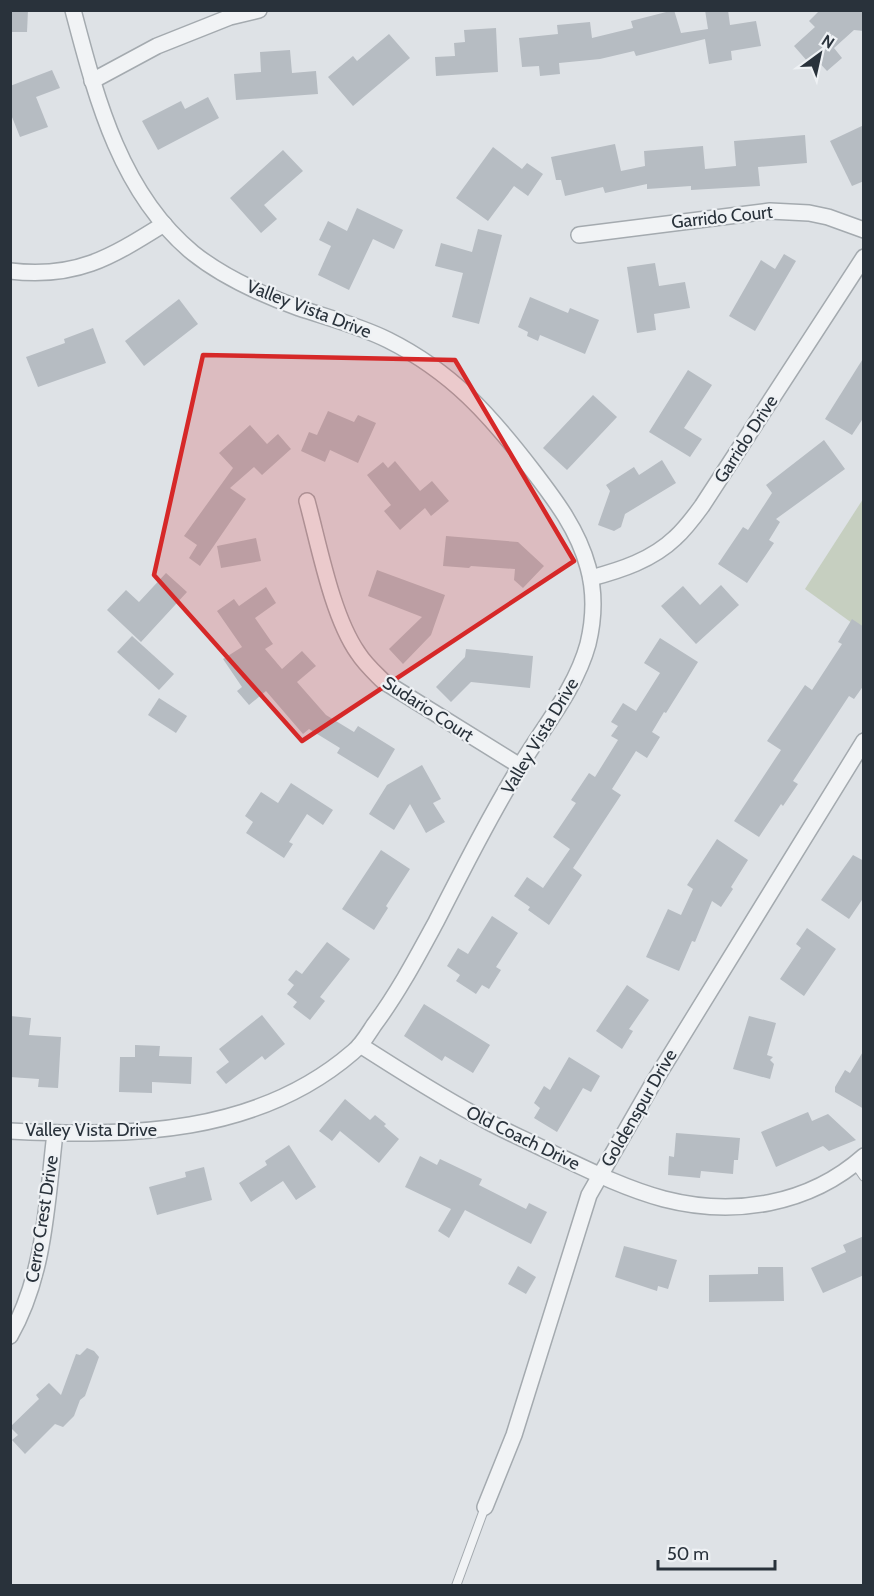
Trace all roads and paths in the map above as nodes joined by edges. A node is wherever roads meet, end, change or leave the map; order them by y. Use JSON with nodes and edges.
{"nodes":[{"id":1,"x":73,"y":10,"type":"edge"},
{"id":2,"x":259,"y":10,"type":"edge"},
{"id":3,"x":92,"y":81,"type":"junction"},
{"id":4,"x":165,"y":224,"type":"junction"},
{"id":5,"x":864,"y":230,"type":"edge"},
{"id":6,"x":579,"y":235,"type":"dead end"},
{"id":7,"x":864,"y":257,"type":"edge"},
{"id":8,"x":10,"y":271,"type":"edge"},
{"id":9,"x":307,"y":501,"type":"dead end"},
{"id":10,"x":591,"y":578,"type":"junction"},
{"id":11,"x":864,"y":741,"type":"edge"},
{"id":12,"x":520,"y":766,"type":"junction"},
{"id":13,"x":360,"y":1045,"type":"junction"},
{"id":14,"x":10,"y":1131,"type":"edge"},
{"id":15,"x":56,"y":1133,"type":"junction"},
{"id":16,"x":861,"y":1166,"type":"edge"},
{"id":17,"x":600,"y":1176,"type":"junction"},
{"id":18,"x":10,"y":1336,"type":"edge"},
{"id":19,"x":485,"y":1507,"type":"joint"},
{"id":20,"x":456,"y":1586,"type":"edge"}],
"edges":[{"from":1,"to":3,"type":"street","name":"Valley Vista Drive"},
{"from":2,"to":3,"type":"street"},
{"from":3,"to":4,"type":"street","name":"Valley Vista Drive"},
{"from":4,"to":8,"type":"street"},
{"from":4,"to":10,"type":"street","name":"Valley Vista Drive"},
{"from":5,"to":6,"type":"street","name":"Garrido Court"},
{"from":7,"to":10,"type":"street","name":"Garrido Drive"},
{"from":9,"to":12,"type":"street","name":"Sudario Court"},
{"from":10,"to":12,"type":"street","name":"Valley Vista Drive"},
{"from":11,"to":17,"type":"street","name":"Goldenspur Drive"},
{"from":12,"to":13,"type":"street","name":"Valley Vista Drive"},
{"from":13,"to":15,"type":"street","name":"Valley Vista Drive"},
{"from":13,"to":17,"type":"street","name":"Old Coach Drive"},
{"from":14,"to":15,"type":"street","name":"Valley Vista Drive"},
{"from":15,"to":18,"type":"street","name":"Cerro Crest Drive"},
{"from":16,"to":17,"type":"street","name":"Old Coach Drive"},
{"from":17,"to":19,"type":"street","name":"Goldenspur Drive"},
{"from":19,"to":20,"type":"lane"}]}
